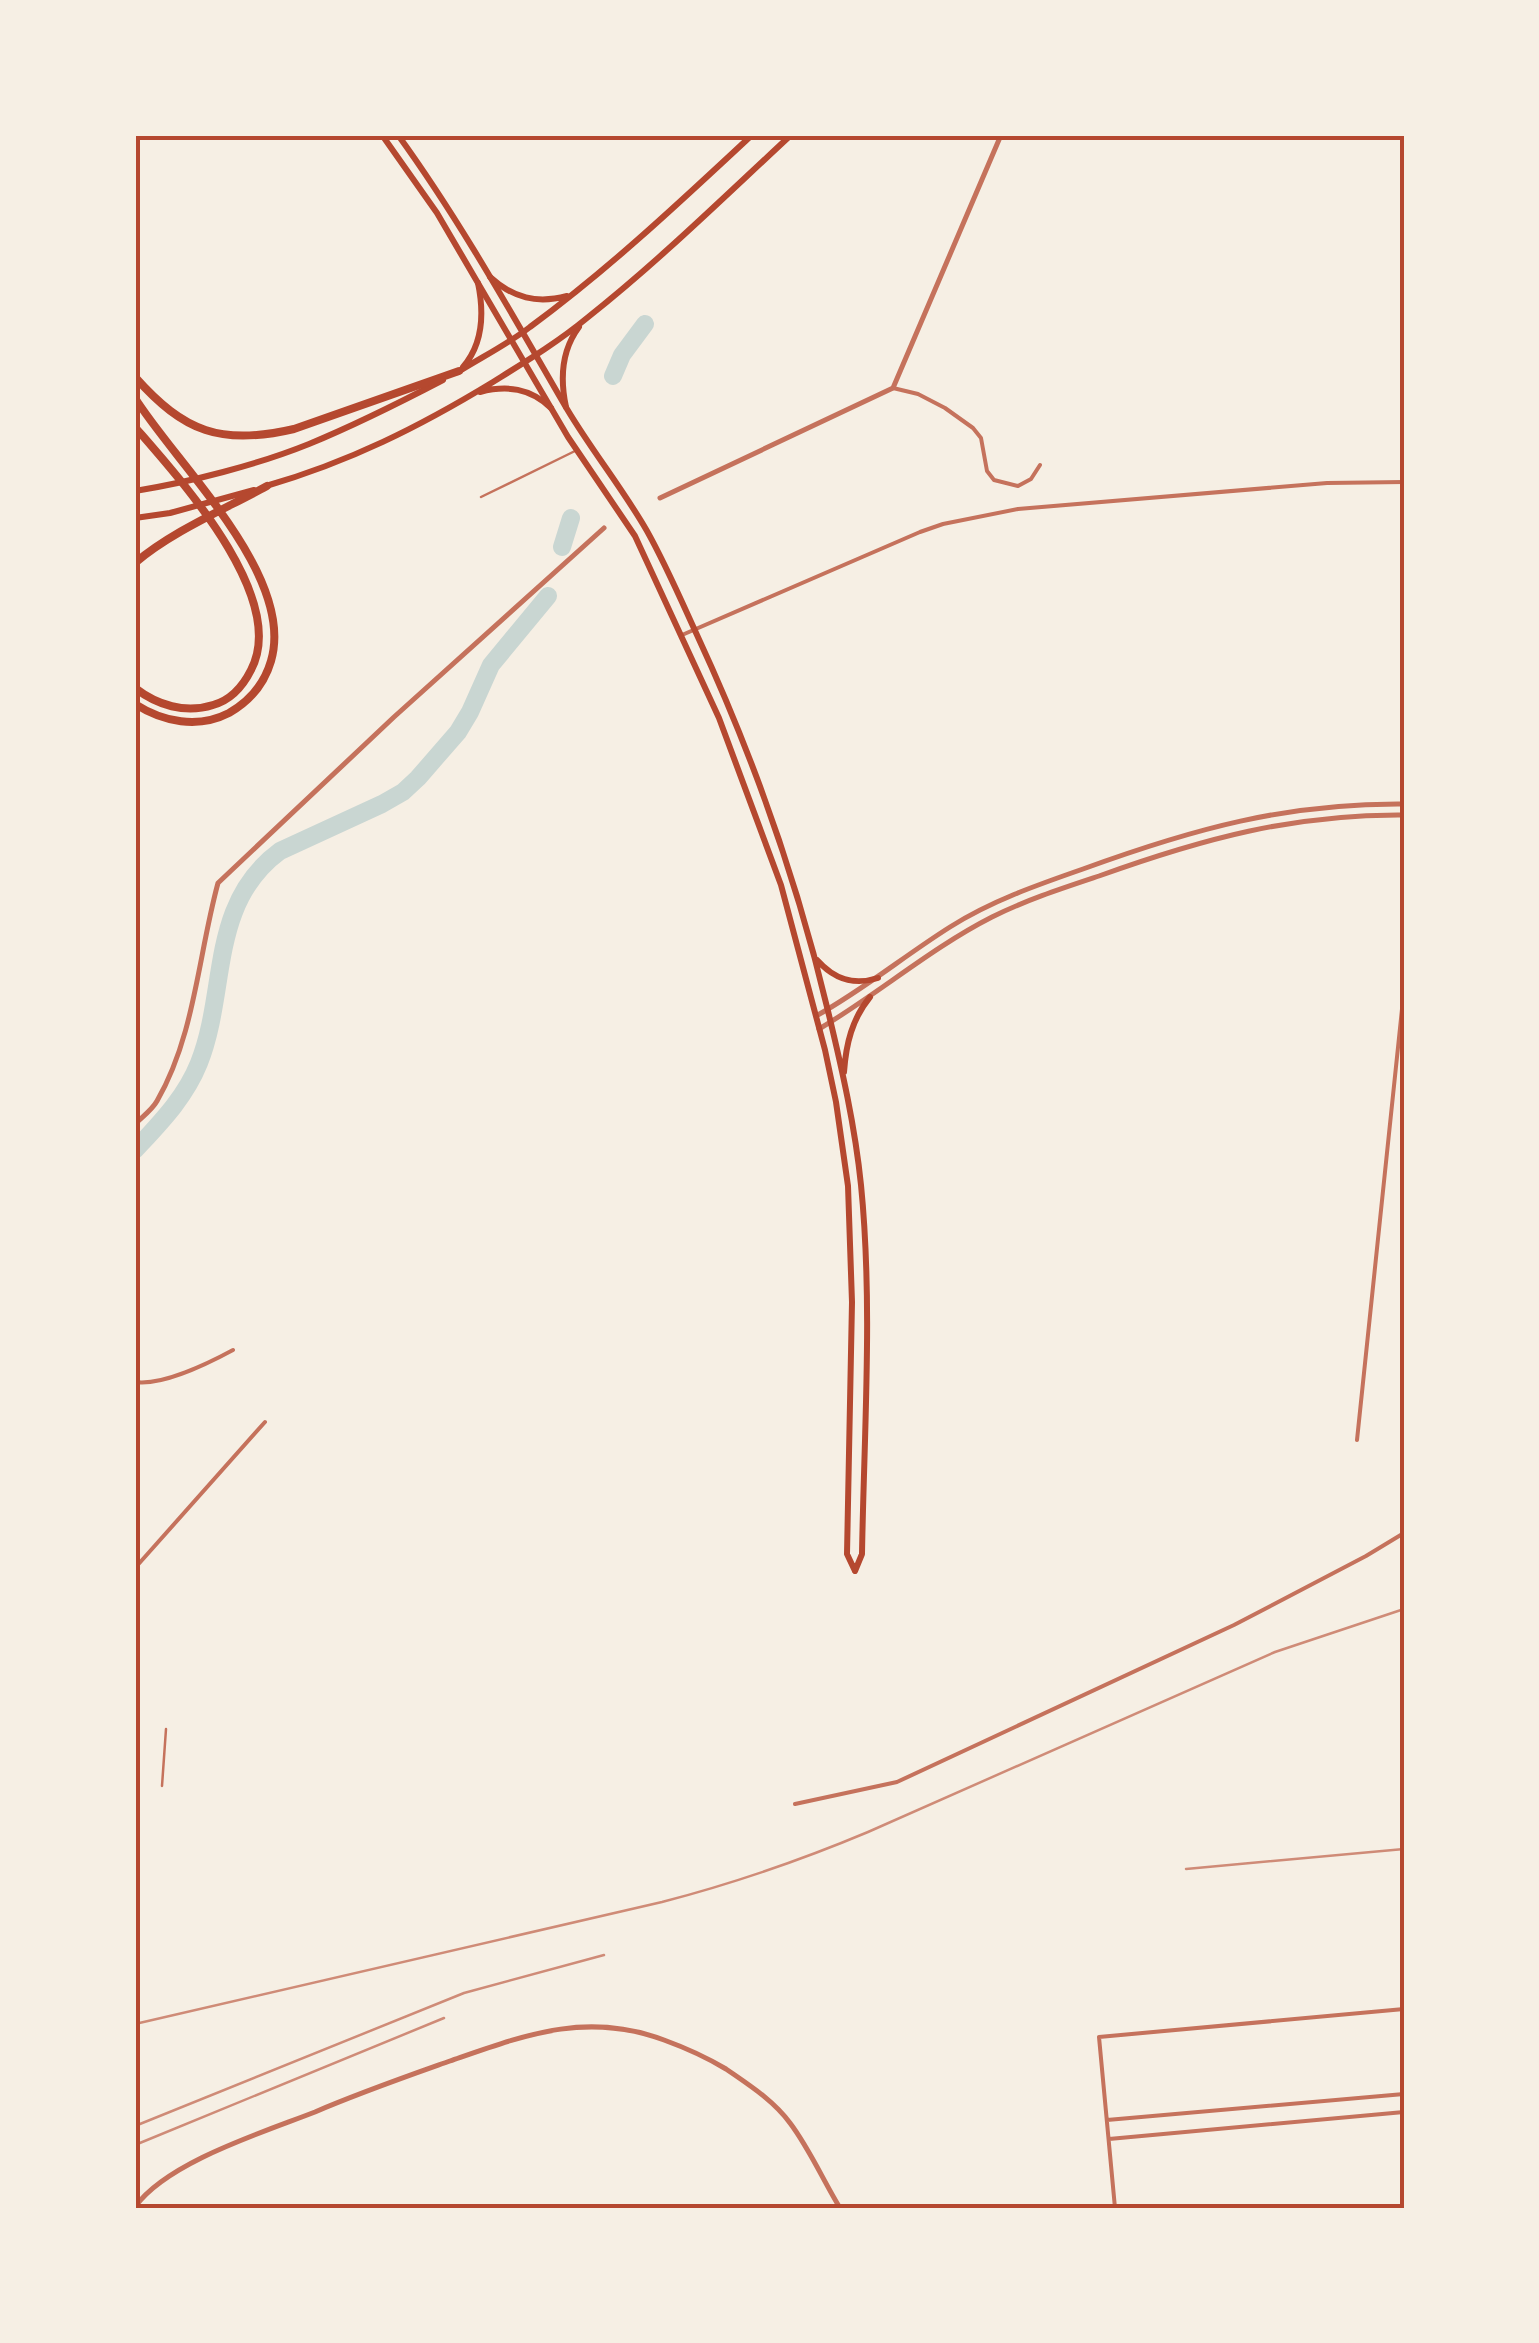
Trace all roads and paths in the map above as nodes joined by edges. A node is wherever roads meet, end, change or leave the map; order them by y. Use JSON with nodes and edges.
{"nodes":[{"id":1,"x":382,"y":135,"type":"edge"},
{"id":2,"x":398,"y":135,"type":"edge"},
{"id":3,"x":752,"y":135,"type":"edge"},
{"id":4,"x":791,"y":135,"type":"edge"},
{"id":5,"x":1001,"y":135,"type":"edge"},
{"id":6,"x":490,"y":277,"type":"junction"},
{"id":7,"x":478,"y":283,"type":"junction"},
{"id":8,"x":577,"y":292,"type":"junction"},
{"id":9,"x":586,"y":320,"type":"junction"},
{"id":10,"x":522,"y":332,"type":"junction"},
{"id":11,"x":511,"y":340,"type":"junction"},
{"id":12,"x":536,"y":355,"type":"junction"},
{"id":13,"x":524,"y":362,"type":"junction"},
{"id":14,"x":459,"y":372,"type":"junction"},
{"id":15,"x":135,"y":377,"type":"edge"},
{"id":16,"x":893,"y":388,"type":"junction"},
{"id":17,"x":474,"y":394,"type":"junction"},
{"id":18,"x":135,"y":398,"type":"edge"},
{"id":19,"x":566,"y":407,"type":"junction"},
{"id":20,"x":551,"y":408,"type":"junction"},
{"id":21,"x":135,"y":427,"type":"edge"},
{"id":22,"x":577,"y":450,"type":"junction"},
{"id":23,"x":1040,"y":465,"type":"dead end"},
{"id":24,"x":1404,"y":482,"type":"edge"},
{"id":25,"x":268,"y":486,"type":"junction"},
{"id":26,"x":135,"y":491,"type":"edge"},
{"id":27,"x":481,"y":498,"type":"dead end"},
{"id":28,"x":660,"y":498,"type":"dead end"},
{"id":29,"x":135,"y":518,"type":"edge"},
{"id":30,"x":604,"y":528,"type":"dead end"},
{"id":31,"x":135,"y":563,"type":"edge"},
{"id":32,"x":694,"y":630,"type":"junction"},
{"id":33,"x":682,"y":635,"type":"junction"},
{"id":34,"x":135,"y":688,"type":"edge"},
{"id":35,"x":135,"y":704,"type":"edge"},
{"id":36,"x":1404,"y":804,"type":"edge"},
{"id":37,"x":1404,"y":815,"type":"edge"},
{"id":38,"x":815,"y":958,"type":"junction"},
{"id":39,"x":878,"y":978,"type":"junction"},
{"id":40,"x":1404,"y":990,"type":"edge"},
{"id":41,"x":870,"y":997,"type":"junction"},
{"id":42,"x":828,"y":1010,"type":"junction"},
{"id":43,"x":816,"y":1016,"type":"junction"},
{"id":44,"x":831,"y":1022,"type":"junction"},
{"id":45,"x":819,"y":1029,"type":"junction"},
{"id":46,"x":844,"y":1083,"type":"junction"},
{"id":47,"x":135,"y":1124,"type":"edge"},
{"id":48,"x":233,"y":1350,"type":"dead end"},
{"id":49,"x":135,"y":1382,"type":"edge"},
{"id":50,"x":265,"y":1422,"type":"dead end"},
{"id":51,"x":1357,"y":1440,"type":"dead end"},
{"id":52,"x":1404,"y":1532,"type":"edge"},
{"id":53,"x":135,"y":1568,"type":"edge"},
{"id":54,"x":166,"y":1729,"type":"dead end"},
{"id":55,"x":162,"y":1786,"type":"dead end"},
{"id":56,"x":795,"y":1804,"type":"dead end"},
{"id":57,"x":1404,"y":2009,"type":"edge"},
{"id":58,"x":1404,"y":2094,"type":"edge"},
{"id":59,"x":1404,"y":2112,"type":"edge"},
{"id":60,"x":1107,"y":2120,"type":"junction"},
{"id":61,"x":1108,"y":2139,"type":"junction"},
{"id":62,"x":135,"y":2207,"type":"edge"},
{"id":63,"x":840,"y":2208,"type":"edge"},
{"id":64,"x":1116,"y":2208,"type":"edge"}],
"edges":[{"from":1,"to":7,"type":"main road"},
{"from":2,"to":6,"type":"main road"},
{"from":3,"to":8,"type":"main road"},
{"from":4,"to":9,"type":"main road"},
{"from":5,"to":16,"type":"street"},
{"from":6,"to":8,"type":"main road"},
{"from":6,"to":10,"type":"main road"},
{"from":7,"to":11,"type":"main road"},
{"from":7,"to":14,"type":"main road"},
{"from":8,"to":10,"type":"main road"},
{"from":9,"to":12,"type":"main road"},
{"from":9,"to":19,"type":"main road"},
{"from":10,"to":11,"type":"main road"},
{"from":10,"to":12,"type":"main road"},
{"from":11,"to":13,"type":"main road"},
{"from":11,"to":14,"type":"main road"},
{"from":12,"to":13,"type":"main road"},
{"from":12,"to":19,"type":"main road"},
{"from":13,"to":17,"type":"main road"},
{"from":13,"to":20,"type":"main road"},
{"from":14,"to":15,"type":"highway"},
{"from":14,"to":26,"type":"main road"},
{"from":16,"to":23,"type":"street"},
{"from":16,"to":28,"type":"street"},
{"from":17,"to":20,"type":"main road"},
{"from":17,"to":25,"type":"main road"},
{"from":18,"to":35,"type":"highway"},
{"from":19,"to":32,"type":"main road"},
{"from":20,"to":22,"type":"main road"},
{"from":21,"to":34,"type":"highway"},
{"from":22,"to":27,"type":"lane"},
{"from":22,"to":33,"type":"main road"},
{"from":24,"to":32,"type":"street"},
{"from":25,"to":29,"type":"main road"},
{"from":25,"to":31,"type":"highway"},
{"from":30,"to":47,"type":"street"},
{"from":32,"to":33,"type":"street"},
{"from":32,"to":38,"type":"main road"},
{"from":33,"to":43,"type":"main road"},
{"from":36,"to":39,"type":"street"},
{"from":37,"to":41,"type":"street"},
{"from":38,"to":39,"type":"main road"},
{"from":38,"to":42,"type":"main road"},
{"from":39,"to":42,"type":"street"},
{"from":40,"to":51,"type":"street"},
{"from":41,"to":44,"type":"street"},
{"from":41,"to":46,"type":"main road"},
{"from":42,"to":43,"type":"street"},
{"from":42,"to":44,"type":"main road"},
{"from":43,"to":45,"type":"main road"},
{"from":44,"to":45,"type":"street"},
{"from":44,"to":46,"type":"main road"},
{"from":45,"to":46,"type":"main road"},
{"from":48,"to":49,"type":"street"},
{"from":50,"to":53,"type":"street"},
{"from":52,"to":56,"type":"street"},
{"from":54,"to":55,"type":"lane"},
{"from":57,"to":60,"type":"street"},
{"from":58,"to":60,"type":"street"},
{"from":59,"to":61,"type":"street"},
{"from":60,"to":61,"type":"street"},
{"from":61,"to":64,"type":"street"},
{"from":62,"to":63,"type":"street"}]}
